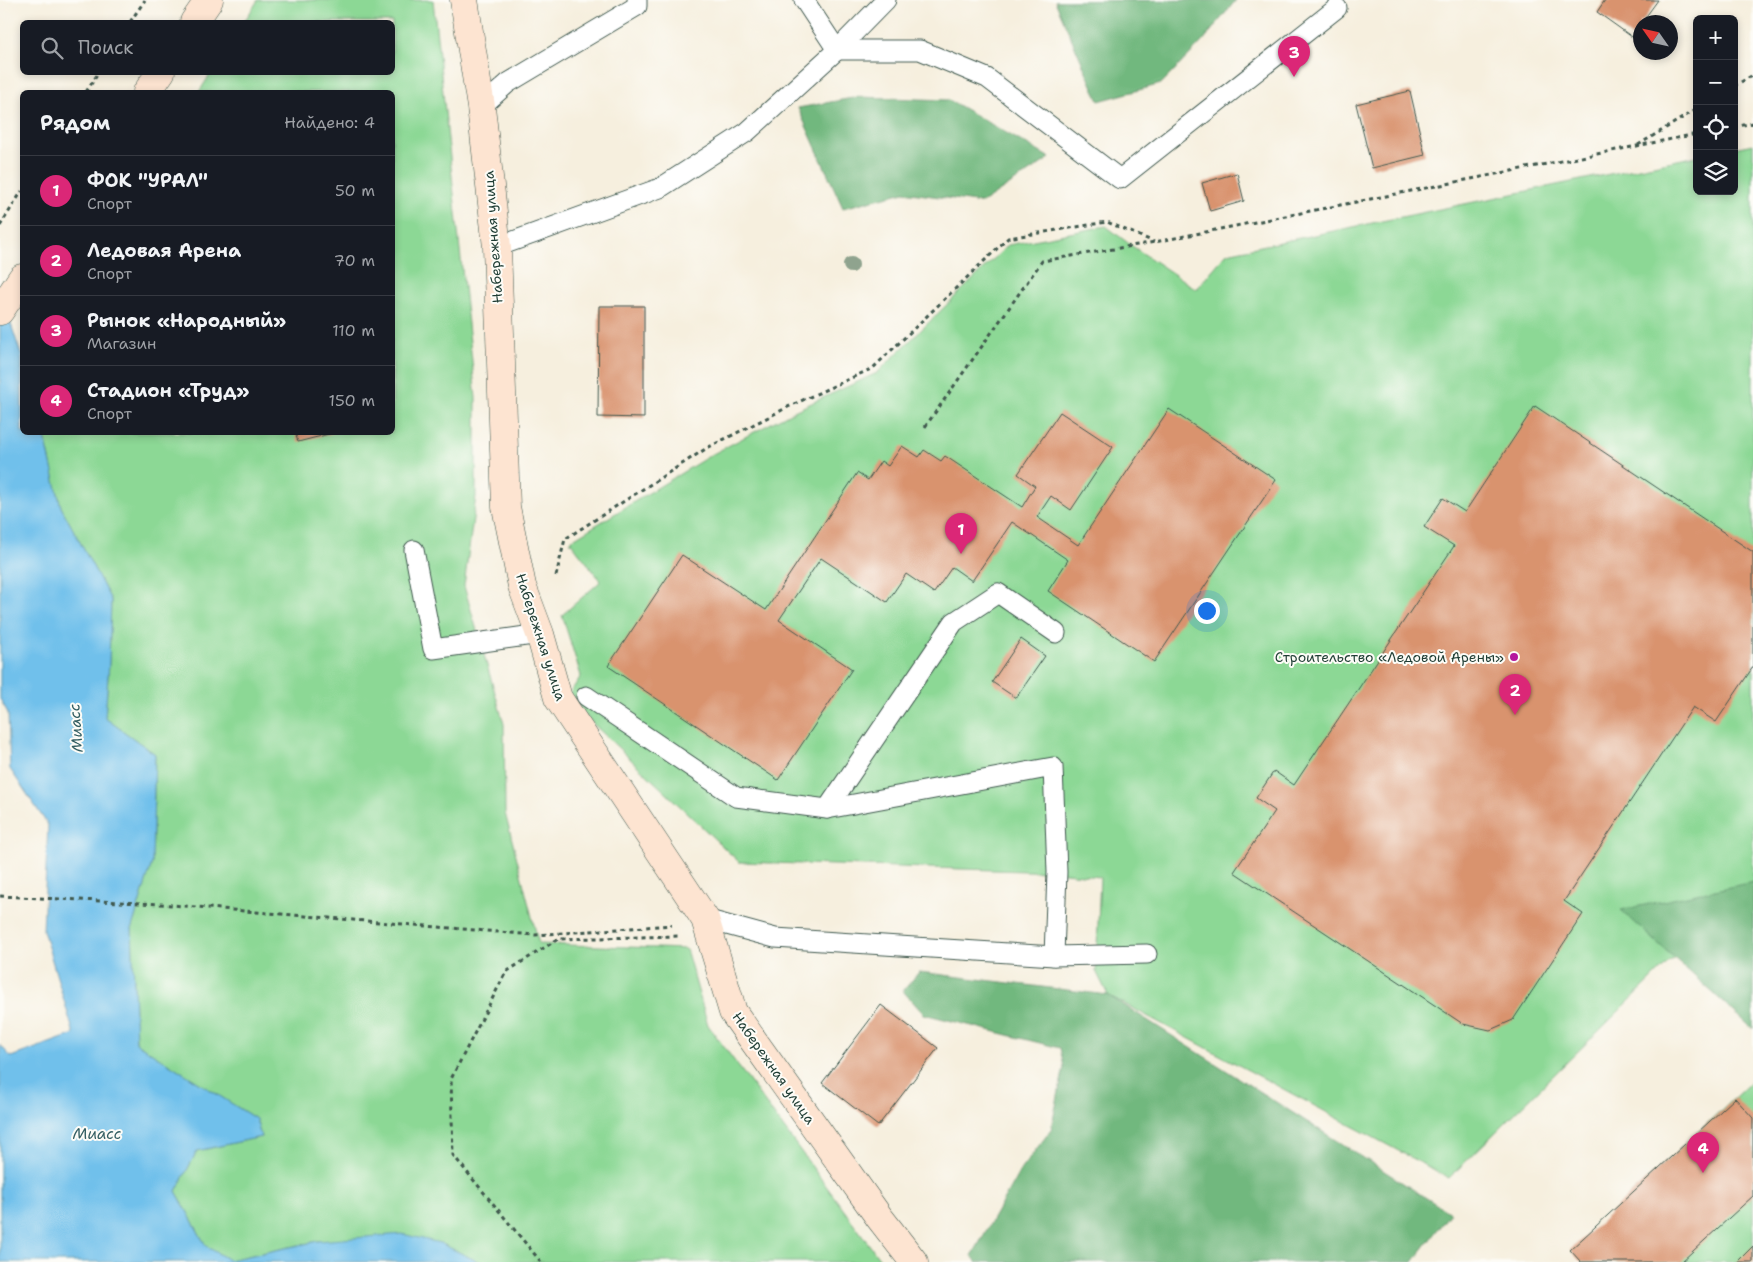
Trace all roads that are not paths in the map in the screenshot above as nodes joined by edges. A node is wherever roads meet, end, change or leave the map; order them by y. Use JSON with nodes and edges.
{"nodes":[{"id":1,"x":209,"y":0,"type":"edge"},
{"id":2,"x":464,"y":0,"type":"edge"},
{"id":3,"x":636,"y":0,"type":"edge"},
{"id":4,"x":804,"y":0,"type":"edge"},
{"id":5,"x":886,"y":0,"type":"edge"},
{"id":6,"x":1337,"y":8,"type":"dead end"},
{"id":7,"x":195,"y":20,"type":"edge"},
{"id":8,"x":837,"y":50,"type":"junction"},
{"id":9,"x":158,"y":75,"type":"edge"},
{"id":10,"x":148,"y":90,"type":"edge"},
{"id":11,"x":481,"y":108,"type":"junction"},
{"id":12,"x":497,"y":247,"type":"junction"},
{"id":13,"x":20,"y":281,"type":"edge"},
{"id":14,"x":0,"y":311,"type":"edge"},
{"id":15,"x":414,"y":550,"type":"dead end"},
{"id":16,"x":1056,"y":633,"type":"dead end"},
{"id":17,"x":540,"y":634,"type":"junction"},
{"id":18,"x":586,"y":696,"type":"dead end"},
{"id":19,"x":827,"y":809,"type":"junction"},
{"id":20,"x":707,"y":927,"type":"junction"},
{"id":21,"x":1147,"y":954,"type":"dead end"},
{"id":22,"x":1054,"y":956,"type":"junction"},
{"id":23,"x":914,"y":1262,"type":"edge"}],
"edges":[{"from":1,"to":7,"type":"street"},
{"from":2,"to":11,"type":"street","name":"Набережная улица"},
{"from":3,"to":11,"type":"lane"},
{"from":4,"to":8,"type":"lane"},
{"from":5,"to":8,"type":"lane"},
{"from":6,"to":8,"type":"lane"},
{"from":8,"to":12,"type":"lane"},
{"from":9,"to":10,"type":"street"},
{"from":11,"to":12,"type":"street","name":"Набережная улица"},
{"from":12,"to":17,"type":"street","name":"Набережная улица"},
{"from":13,"to":14,"type":"street"},
{"from":15,"to":17,"type":"lane"},
{"from":16,"to":19,"type":"lane"},
{"from":17,"to":20,"type":"street","name":"Набережная улица"},
{"from":18,"to":19,"type":"lane"},
{"from":19,"to":22,"type":"lane"},
{"from":20,"to":22,"type":"lane"},
{"from":20,"to":23,"type":"street","name":"Набережная улица"},
{"from":21,"to":22,"type":"lane"}]}
